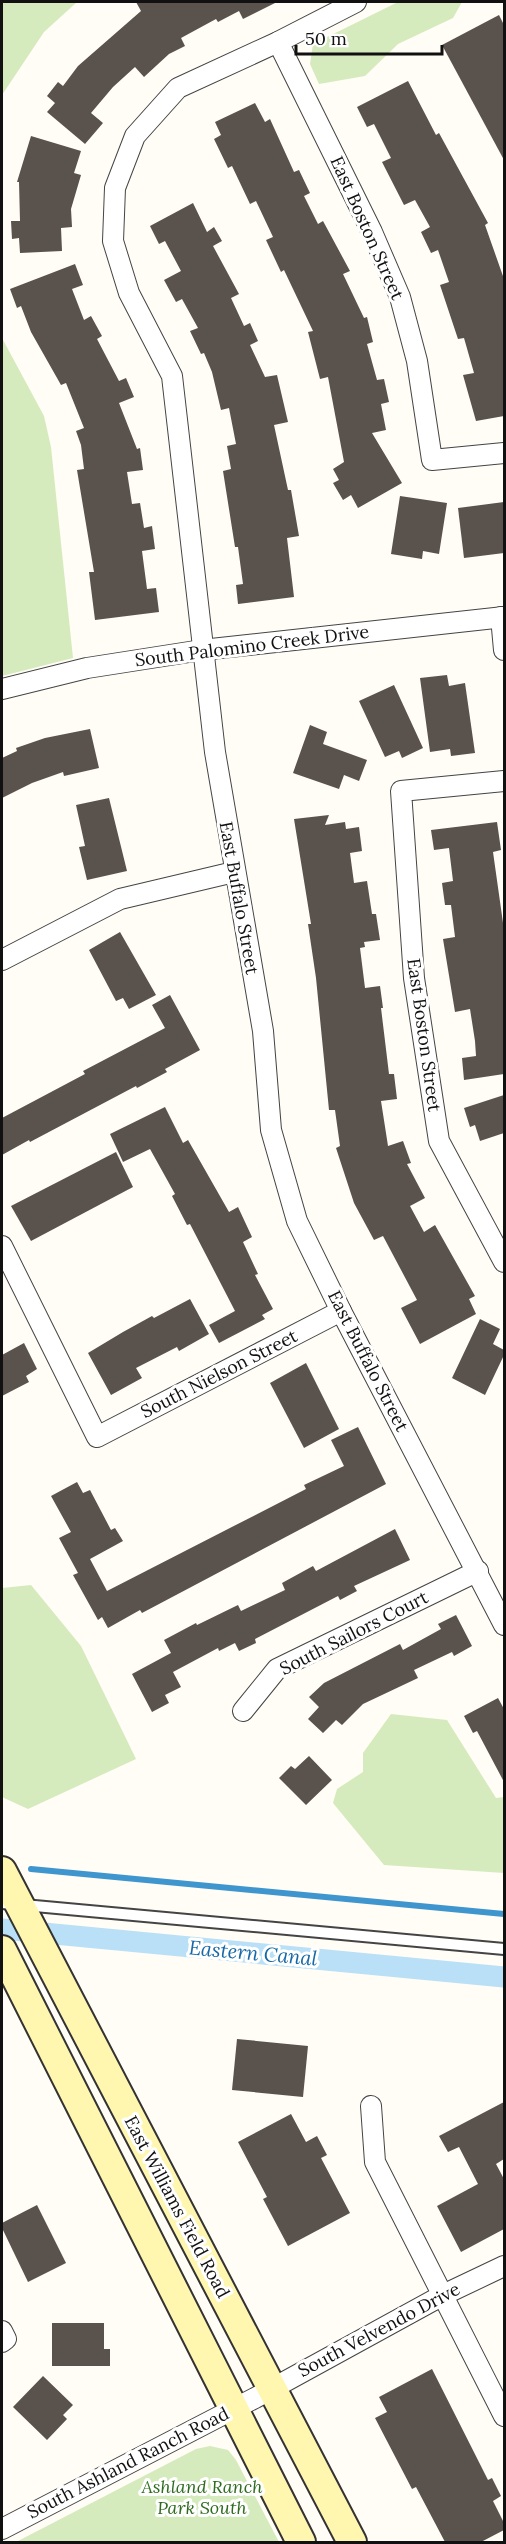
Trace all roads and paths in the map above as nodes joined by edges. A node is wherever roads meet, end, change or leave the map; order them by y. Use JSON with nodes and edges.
{"nodes":[{"id":1,"x":356,"y":2,"type":"edge"},
{"id":2,"x":278,"y":42,"type":"junction"},
{"id":3,"x":504,"y":453,"type":"edge"},
{"id":4,"x":503,"y":617,"type":"edge"},
{"id":5,"x":202,"y":650,"type":"junction"},
{"id":6,"x":504,"y":650,"type":"edge"},
{"id":7,"x":2,"y":689,"type":"edge"},
{"id":8,"x":504,"y":781,"type":"edge"},
{"id":9,"x":234,"y":872,"type":"junction"},
{"id":10,"x":2,"y":960,"type":"edge"},
{"id":11,"x":2,"y":1246,"type":"edge"},
{"id":12,"x":504,"y":1262,"type":"edge"},
{"id":13,"x":341,"y":1311,"type":"junction"},
{"id":14,"x":478,"y":1571,"type":"junction"},
{"id":15,"x":504,"y":1625,"type":"edge"},
{"id":16,"x":243,"y":1711,"type":"dead end"},
{"id":17,"x":2,"y":1871,"type":"edge"},
{"id":18,"x":10,"y":1903,"type":"edge"},
{"id":19,"x":504,"y":1949,"type":"edge"},
{"id":20,"x":2,"y":1951,"type":"edge"},
{"id":21,"x":371,"y":2106,"type":"dead end"},
{"id":22,"x":504,"y":2266,"type":"edge"},
{"id":23,"x":443,"y":2295,"type":"junction"},
{"id":24,"x":253,"y":2398,"type":"junction"},
{"id":25,"x":504,"y":2416,"type":"edge"},
{"id":26,"x":2,"y":2529,"type":"edge"},
{"id":27,"x":301,"y":2542,"type":"edge"},
{"id":28,"x":352,"y":2542,"type":"edge"}],
"edges":[{"from":1,"to":2,"type":"street"},
{"from":2,"to":3,"type":"street","name":"East Boston Street"},
{"from":2,"to":5,"type":"street","name":"East Buffalo Street"},
{"from":4,"to":5,"type":"street","name":"South Palomino Creek Drive"},
{"from":4,"to":6,"type":"street"},
{"from":5,"to":7,"type":"street","name":"South Palomino Creek Drive"},
{"from":5,"to":9,"type":"street","name":"East Buffalo Street"},
{"from":8,"to":12,"type":"street","name":"East Boston Street"},
{"from":9,"to":10,"type":"street"},
{"from":9,"to":13,"type":"street","name":"East Buffalo Street"},
{"from":11,"to":13,"type":"street","name":"South Nielson Street"},
{"from":13,"to":14,"type":"street","name":"East Buffalo Street"},
{"from":14,"to":15,"type":"street","name":"East Buffalo Street"},
{"from":14,"to":16,"type":"street","name":"South Sailors Court"},
{"from":17,"to":18,"type":"main road","name":"East Williams Field Road"},
{"from":18,"to":19,"type":"lane"},
{"from":18,"to":24,"type":"main road","name":"East Williams Field Road"},
{"from":20,"to":24,"type":"main road","name":"East Williams Field Road"},
{"from":21,"to":23,"type":"street"},
{"from":22,"to":23,"type":"street","name":"South Velvendo Drive"},
{"from":23,"to":24,"type":"street","name":"South Velvendo Drive"},
{"from":23,"to":25,"type":"street"},
{"from":24,"to":26,"type":"street","name":"South Ashland Ranch Road"},
{"from":24,"to":27,"type":"main road","name":"East Williams Field Road"},
{"from":24,"to":28,"type":"main road","name":"East Williams Field Road"}]}
